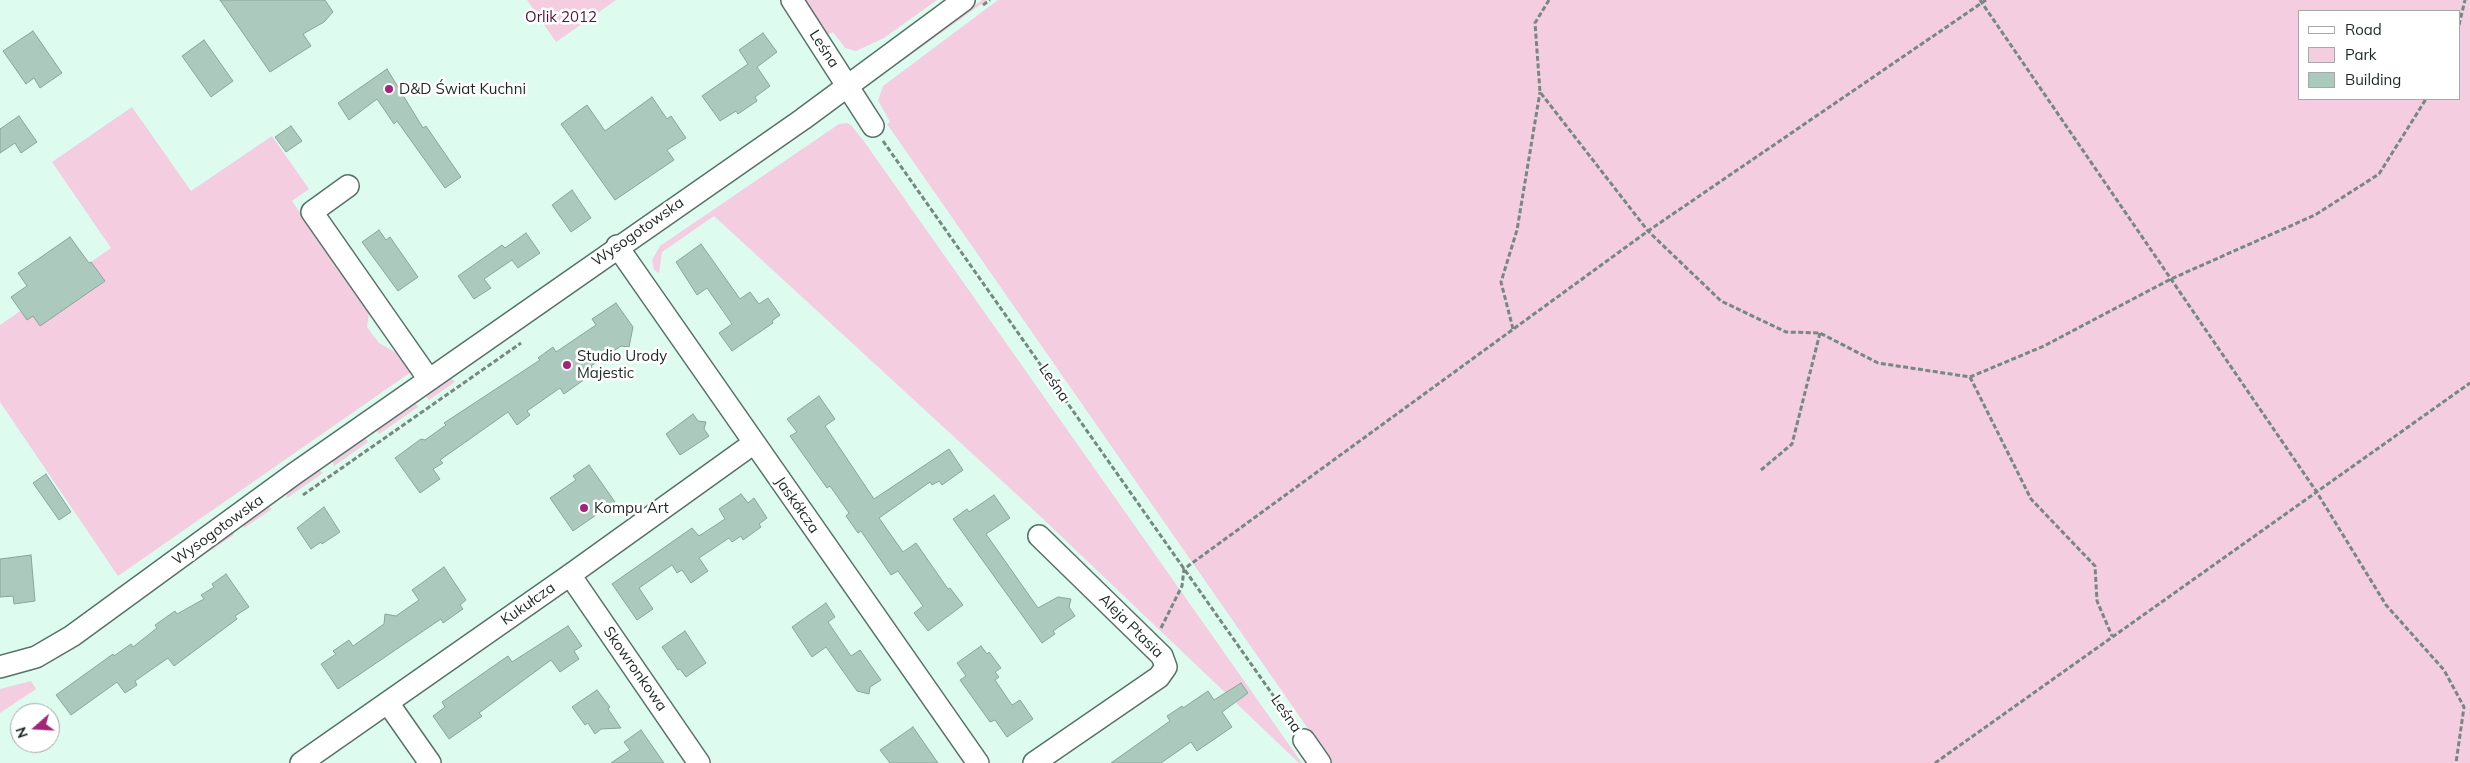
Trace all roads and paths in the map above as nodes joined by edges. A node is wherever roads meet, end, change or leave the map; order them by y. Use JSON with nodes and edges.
{"nodes":[{"id":1,"x":792,"y":0,"type":"edge"},
{"id":2,"x":964,"y":0,"type":"edge"},
{"id":3,"x":1549,"y":0,"type":"edge"},
{"id":4,"x":1986,"y":0,"type":"edge"},
{"id":5,"x":2465,"y":0,"type":"edge"},
{"id":6,"x":1981,"y":1,"type":"edge"},
{"id":7,"x":2460,"y":21,"type":"edge"},
{"id":8,"x":848,"y":86,"type":"junction"},
{"id":9,"x":1540,"y":92,"type":"junction"},
{"id":10,"x":2425,"y":100,"type":"edge"},
{"id":11,"x":873,"y":126,"type":"joint"},
{"id":12,"x":348,"y":186,"type":"dead end"},
{"id":13,"x":1648,"y":231,"type":"junction"},
{"id":14,"x":617,"y":246,"type":"junction"},
{"id":15,"x":2171,"y":279,"type":"junction"},
{"id":16,"x":1513,"y":329,"type":"junction"},
{"id":17,"x":1820,"y":333,"type":"junction"},
{"id":18,"x":1970,"y":377,"type":"junction"},
{"id":19,"x":428,"y":378,"type":"junction"},
{"id":20,"x":2470,"y":383,"type":"edge"},
{"id":21,"x":754,"y":443,"type":"junction"},
{"id":22,"x":1761,"y":470,"type":"dead end"},
{"id":23,"x":2316,"y":491,"type":"junction"},
{"id":24,"x":1039,"y":536,"type":"dead end"},
{"id":25,"x":1184,"y":569,"type":"junction"},
{"id":26,"x":570,"y":575,"type":"junction"},
{"id":27,"x":2112,"y":636,"type":"junction"},
{"id":28,"x":1152,"y":646,"type":"junction"},
{"id":29,"x":0,"y":667,"type":"edge"},
{"id":30,"x":388,"y":703,"type":"junction"},
{"id":31,"x":1304,"y":740,"type":"joint"},
{"id":32,"x":301,"y":763,"type":"edge"},
{"id":33,"x":430,"y":763,"type":"edge"},
{"id":34,"x":700,"y":763,"type":"edge"},
{"id":35,"x":978,"y":763,"type":"edge"},
{"id":36,"x":1034,"y":763,"type":"edge"},
{"id":37,"x":1320,"y":763,"type":"edge"},
{"id":38,"x":1935,"y":763,"type":"edge"},
{"id":39,"x":2456,"y":763,"type":"edge"}],
"edges":[{"from":1,"to":8,"type":"street","name":"Leśna"},
{"from":2,"to":8,"type":"street","name":"Wysogotowska"},
{"from":3,"to":9,"type":"path"},
{"from":4,"to":6,"type":"path"},
{"from":5,"to":7,"type":"path"},
{"from":6,"to":13,"type":"path"},
{"from":6,"to":15,"type":"path"},
{"from":8,"to":11,"type":"street","name":"Leśna"},
{"from":8,"to":14,"type":"street","name":"Wysogotowska"},
{"from":9,"to":13,"type":"path"},
{"from":9,"to":16,"type":"path"},
{"from":10,"to":15,"type":"path"},
{"from":11,"to":25,"type":"path","name":"Leśna"},
{"from":12,"to":19,"type":"street"},
{"from":13,"to":16,"type":"path"},
{"from":13,"to":17,"type":"path"},
{"from":14,"to":19,"type":"street","name":"Wysogotowska"},
{"from":14,"to":21,"type":"street","name":"Jaskółcza"},
{"from":15,"to":18,"type":"path"},
{"from":15,"to":23,"type":"path"},
{"from":16,"to":25,"type":"path"},
{"from":17,"to":18,"type":"path"},
{"from":17,"to":22,"type":"path"},
{"from":18,"to":27,"type":"path"},
{"from":19,"to":29,"type":"street","name":"Wysogotowska"},
{"from":20,"to":23,"type":"path"},
{"from":21,"to":26,"type":"street","name":"Kukułcza"},
{"from":21,"to":35,"type":"street","name":"Jaskółcza"},
{"from":23,"to":27,"type":"path"},
{"from":23,"to":39,"type":"path"},
{"from":24,"to":28,"type":"street","name":"Aleja Ptasia"},
{"from":25,"to":28,"type":"path"},
{"from":25,"to":31,"type":"path","name":"Leśna"},
{"from":26,"to":30,"type":"street","name":"Kukułcza"},
{"from":26,"to":34,"type":"street","name":"Skowronkowa"},
{"from":27,"to":38,"type":"path"},
{"from":28,"to":36,"type":"street","name":"Aleja Ptasia"},
{"from":30,"to":32,"type":"street","name":"Kukułcza"},
{"from":30,"to":33,"type":"street"},
{"from":31,"to":37,"type":"street","name":"Leśna"}]}
